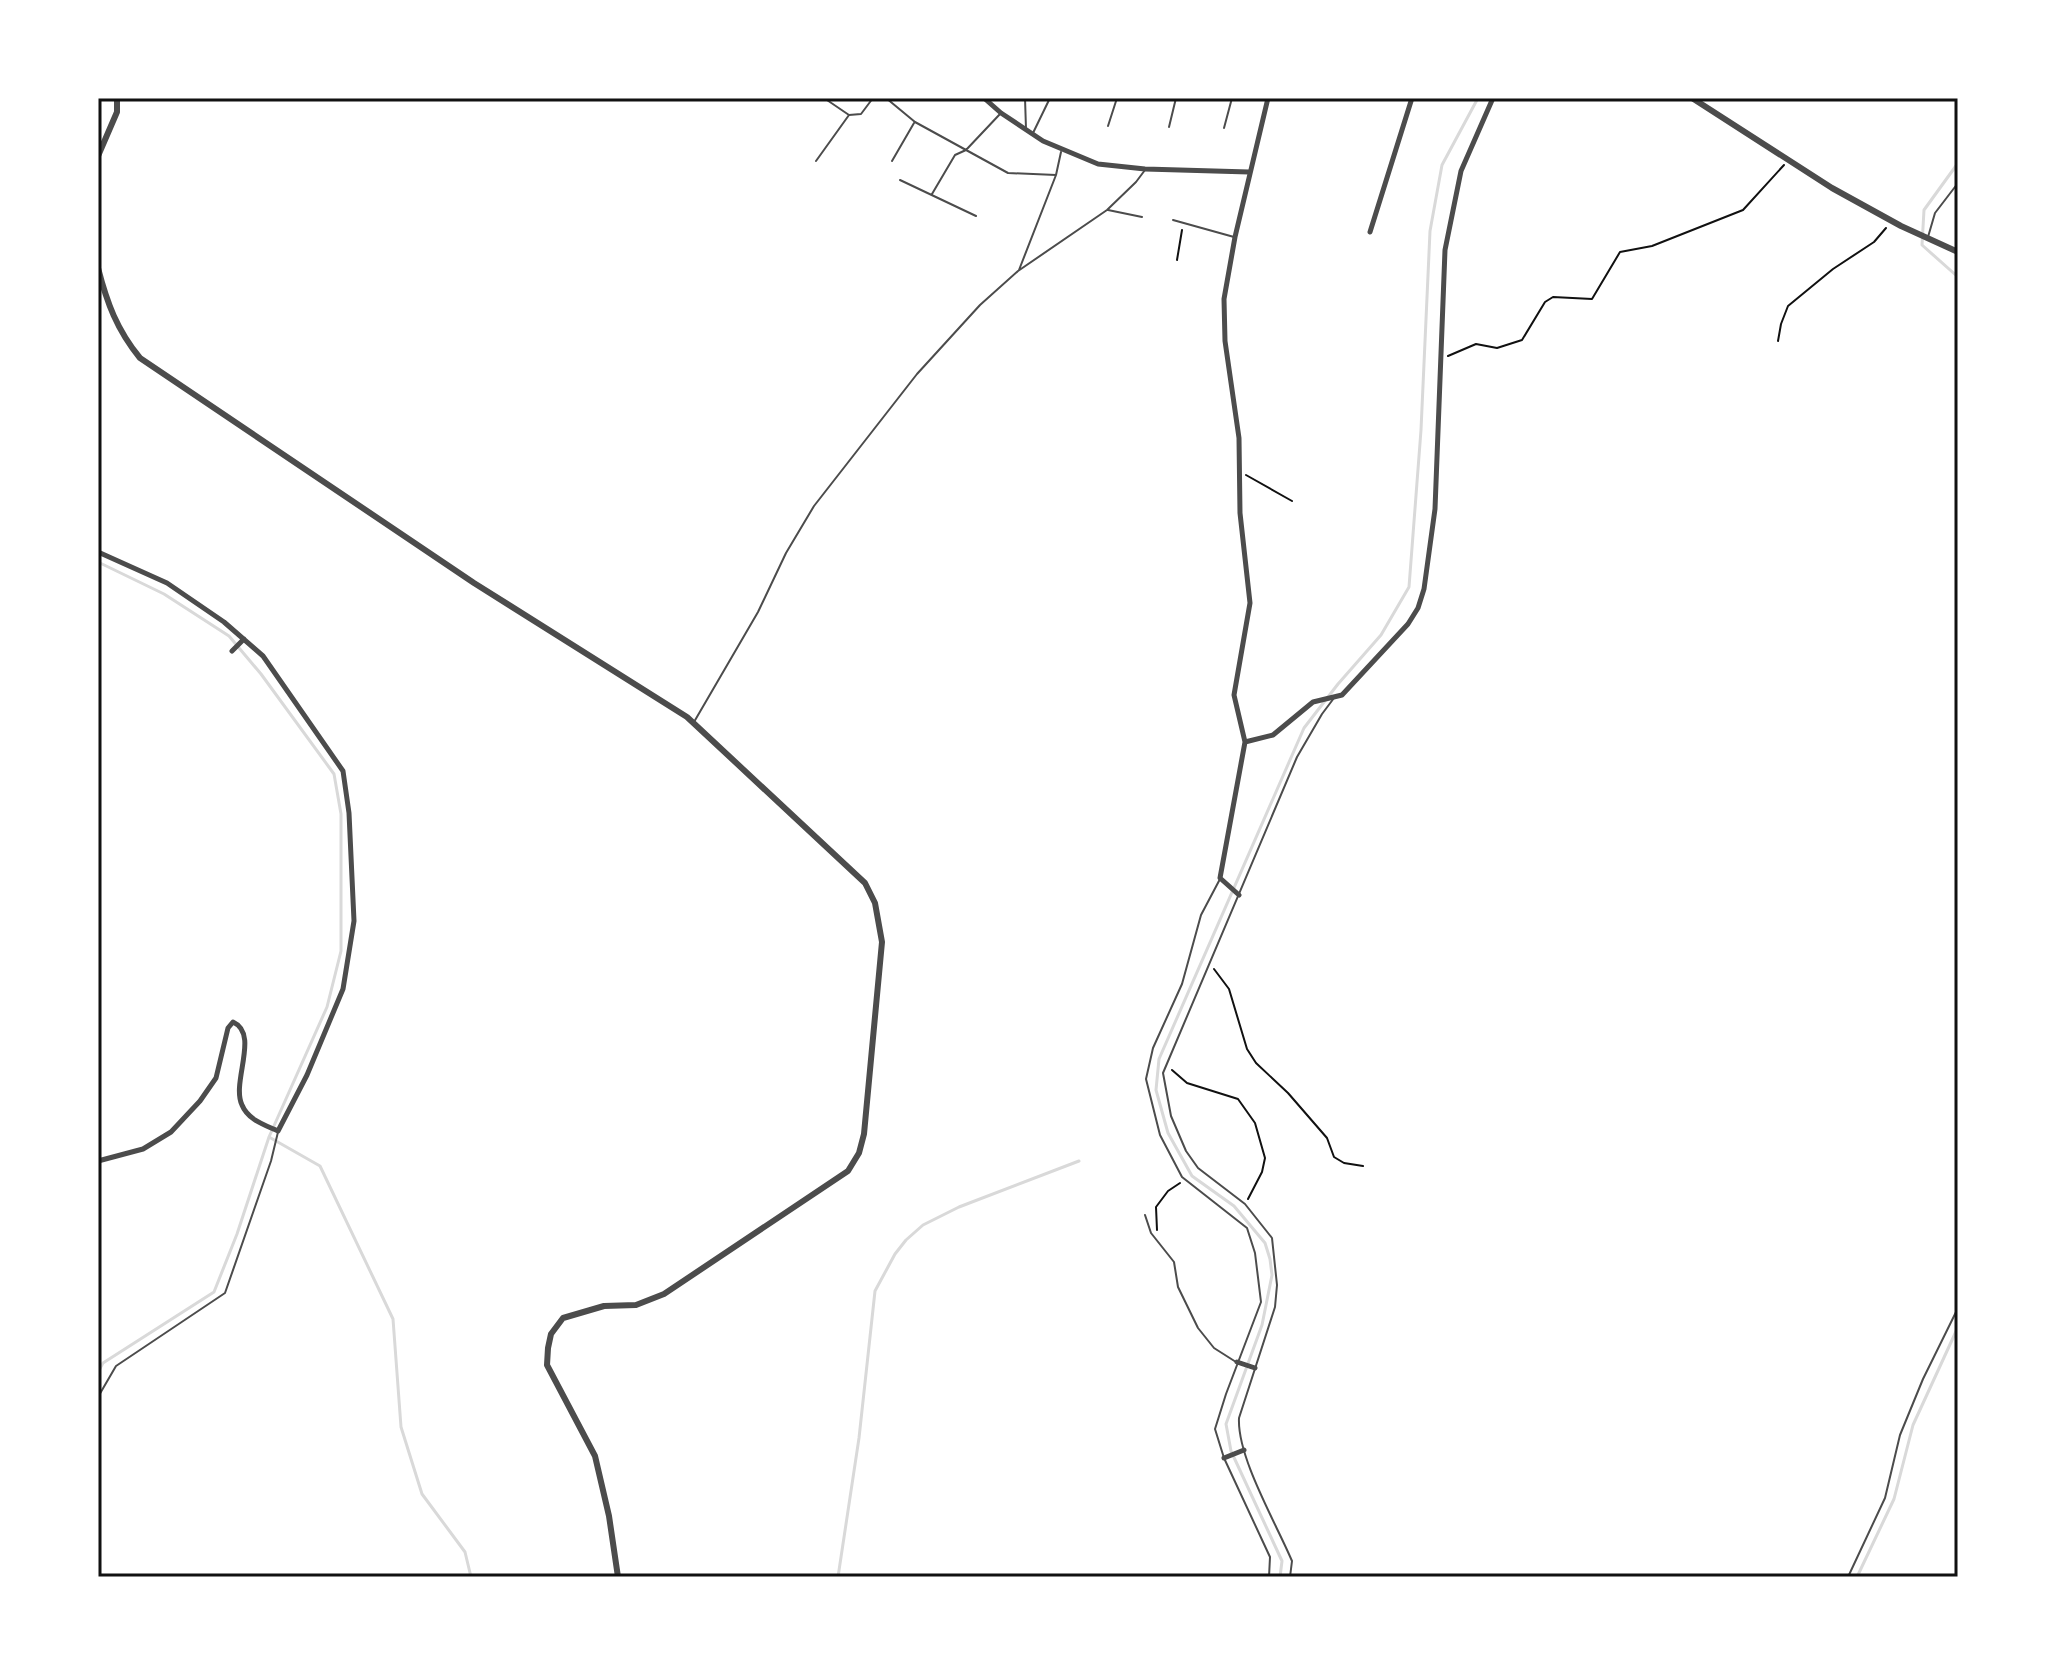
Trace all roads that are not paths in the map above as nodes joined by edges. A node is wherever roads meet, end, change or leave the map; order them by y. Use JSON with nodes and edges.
{"nodes":[{"id":1,"x":117,"y":98,"type":"edge"},
{"id":2,"x":824,"y":98,"type":"edge"},
{"id":3,"x":873,"y":98,"type":"edge"},
{"id":4,"x":886,"y":98,"type":"edge"},
{"id":5,"x":984,"y":98,"type":"edge"},
{"id":6,"x":1025,"y":98,"type":"edge"},
{"id":7,"x":1050,"y":98,"type":"edge"},
{"id":8,"x":1117,"y":98,"type":"edge"},
{"id":9,"x":1176,"y":98,"type":"edge"},
{"id":10,"x":1232,"y":98,"type":"edge"},
{"id":11,"x":1268,"y":98,"type":"edge"},
{"id":12,"x":1412,"y":98,"type":"edge"},
{"id":13,"x":1493,"y":98,"type":"edge"},
{"id":14,"x":1692,"y":98,"type":"edge"},
{"id":15,"x":1001,"y":113,"type":"junction"},
{"id":16,"x":849,"y":115,"type":"junction"},
{"id":17,"x":915,"y":122,"type":"junction"},
{"id":18,"x":1108,"y":126,"type":"dead end"},
{"id":19,"x":1169,"y":127,"type":"dead end"},
{"id":20,"x":1224,"y":128,"type":"dead end"},
{"id":21,"x":1026,"y":130,"type":"junction"},
{"id":22,"x":1033,"y":134,"type":"junction"},
{"id":23,"x":966,"y":150,"type":"junction"},
{"id":24,"x":1062,"y":150,"type":"junction"},
{"id":25,"x":98,"y":156,"type":"edge"},
{"id":26,"x":816,"y":161,"type":"dead end"},
{"id":27,"x":892,"y":161,"type":"dead end"},
{"id":28,"x":1145,"y":169,"type":"junction"},
{"id":29,"x":1249,"y":172,"type":"junction"},
{"id":30,"x":1056,"y":175,"type":"junction"},
{"id":31,"x":900,"y":180,"type":"dead end"},
{"id":32,"x":1958,"y":183,"type":"edge"},
{"id":33,"x":932,"y":194,"type":"junction"},
{"id":34,"x":1107,"y":210,"type":"junction"},
{"id":35,"x":976,"y":216,"type":"dead end"},
{"id":36,"x":1142,"y":217,"type":"dead end"},
{"id":37,"x":1173,"y":220,"type":"dead end"},
{"id":38,"x":1370,"y":232,"type":"dead end"},
{"id":39,"x":1235,"y":237,"type":"junction"},
{"id":40,"x":1927,"y":237,"type":"junction"},
{"id":41,"x":1958,"y":252,"type":"edge"},
{"id":42,"x":98,"y":268,"type":"edge"},
{"id":43,"x":1018,"y":271,"type":"junction"},
{"id":44,"x":98,"y":552,"type":"edge"},
{"id":45,"x":244,"y":639,"type":"junction"},
{"id":46,"x":232,"y":651,"type":"dead end"},
{"id":47,"x":1335,"y":697,"type":"junction"},
{"id":48,"x":693,"y":723,"type":"junction"},
{"id":49,"x":1245,"y":742,"type":"junction"},
{"id":50,"x":1220,"y":878,"type":"junction"},
{"id":51,"x":1239,"y":895,"type":"junction"},
{"id":52,"x":278,"y":1131,"type":"junction"},
{"id":53,"x":98,"y":1161,"type":"edge"},
{"id":54,"x":1145,"y":1215,"type":"dead end"},
{"id":55,"x":1958,"y":1308,"type":"edge"},
{"id":56,"x":1237,"y":1362,"type":"junction"},
{"id":57,"x":1255,"y":1368,"type":"junction"},
{"id":58,"x":98,"y":1397,"type":"edge"},
{"id":59,"x":1244,"y":1450,"type":"junction"},
{"id":60,"x":1224,"y":1458,"type":"junction"},
{"id":61,"x":618,"y":1577,"type":"edge"},
{"id":62,"x":1269,"y":1577,"type":"edge"},
{"id":63,"x":1290,"y":1577,"type":"edge"},
{"id":64,"x":1848,"y":1577,"type":"edge"}],
"edges":[{"from":1,"to":25,"type":"street"},
{"from":2,"to":16,"type":"lane"},
{"from":3,"to":16,"type":"lane"},
{"from":4,"to":17,"type":"lane"},
{"from":5,"to":15,"type":"street"},
{"from":6,"to":21,"type":"lane"},
{"from":7,"to":22,"type":"lane"},
{"from":8,"to":18,"type":"lane"},
{"from":9,"to":19,"type":"lane"},
{"from":10,"to":20,"type":"lane"},
{"from":11,"to":29,"type":"street"},
{"from":12,"to":38,"type":"street"},
{"from":13,"to":47,"type":"street"},
{"from":14,"to":40,"type":"street"},
{"from":15,"to":21,"type":"street"},
{"from":15,"to":23,"type":"lane"},
{"from":16,"to":26,"type":"lane"},
{"from":17,"to":23,"type":"lane"},
{"from":17,"to":27,"type":"lane"},
{"from":21,"to":22,"type":"street"},
{"from":22,"to":24,"type":"street"},
{"from":23,"to":30,"type":"lane"},
{"from":23,"to":33,"type":"lane"},
{"from":24,"to":28,"type":"street"},
{"from":24,"to":30,"type":"lane"},
{"from":28,"to":29,"type":"street"},
{"from":28,"to":34,"type":"lane"},
{"from":29,"to":39,"type":"street"},
{"from":30,"to":43,"type":"lane"},
{"from":31,"to":33,"type":"lane"},
{"from":32,"to":40,"type":"lane"},
{"from":33,"to":35,"type":"lane"},
{"from":34,"to":36,"type":"lane"},
{"from":34,"to":43,"type":"lane"},
{"from":37,"to":39,"type":"lane"},
{"from":39,"to":49,"type":"street"},
{"from":40,"to":41,"type":"street"},
{"from":42,"to":48,"type":"street"},
{"from":43,"to":48,"type":"lane"},
{"from":44,"to":45,"type":"street"},
{"from":45,"to":46,"type":"street"},
{"from":45,"to":52,"type":"street"},
{"from":47,"to":49,"type":"street"},
{"from":47,"to":51,"type":"lane"},
{"from":48,"to":61,"type":"street"},
{"from":49,"to":50,"type":"street"},
{"from":50,"to":51,"type":"street"},
{"from":50,"to":56,"type":"lane"},
{"from":51,"to":57,"type":"lane"},
{"from":52,"to":53,"type":"street"},
{"from":52,"to":58,"type":"lane"},
{"from":54,"to":56,"type":"lane"},
{"from":55,"to":64,"type":"lane"},
{"from":56,"to":57,"type":"street"},
{"from":56,"to":60,"type":"lane"},
{"from":57,"to":59,"type":"lane"},
{"from":59,"to":60,"type":"street"},
{"from":59,"to":63,"type":"lane"},
{"from":60,"to":62,"type":"lane"}]}
